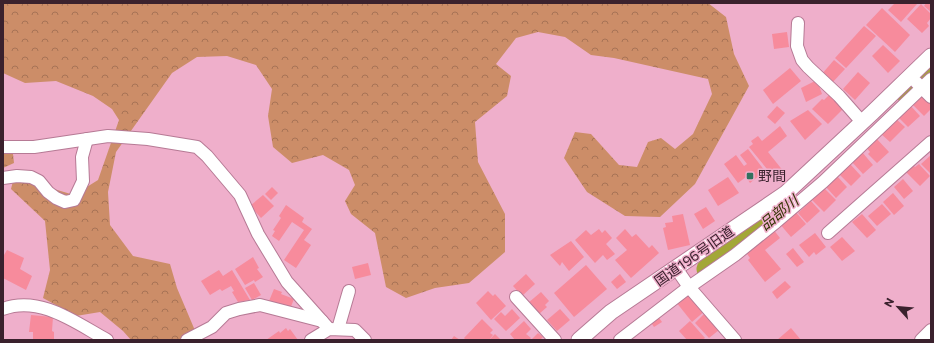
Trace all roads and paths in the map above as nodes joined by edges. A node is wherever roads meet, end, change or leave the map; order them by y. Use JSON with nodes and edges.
{"nodes":[{"id":1,"x":798,"y":23,"type":"dead end"},
{"id":2,"x":931,"y":56,"type":"edge"},
{"id":3,"x":910,"y":77,"type":"junction"},
{"id":4,"x":931,"y":79,"type":"edge"},
{"id":5,"x":922,"y":88,"type":"junction"},
{"id":6,"x":931,"y":97,"type":"edge"},
{"id":7,"x":862,"y":122,"type":"junction"},
{"id":8,"x":87,"y":139,"type":"junction"},
{"id":9,"x":931,"y":142,"type":"edge"},
{"id":10,"x":3,"y":147,"type":"edge"},
{"id":11,"x":3,"y":178,"type":"edge"},
{"id":12,"x":828,"y":233,"type":"dead end"},
{"id":13,"x":676,"y":268,"type":"junction"},
{"id":14,"x":690,"y":287,"type":"junction"},
{"id":15,"x":349,"y":291,"type":"dead end"},
{"id":16,"x":516,"y":298,"type":"dead end"},
{"id":17,"x":3,"y":309,"type":"edge"},
{"id":18,"x":330,"y":326,"type":"junction"},
{"id":19,"x":931,"y":330,"type":"edge"},
{"id":20,"x":107,"y":340,"type":"edge"},
{"id":21,"x":187,"y":340,"type":"edge"},
{"id":22,"x":311,"y":340,"type":"edge"},
{"id":23,"x":365,"y":340,"type":"edge"},
{"id":24,"x":555,"y":340,"type":"edge"},
{"id":25,"x":579,"y":340,"type":"edge"},
{"id":26,"x":620,"y":340,"type":"edge"},
{"id":27,"x":735,"y":340,"type":"edge"},
{"id":28,"x":921,"y":340,"type":"edge"}],
"edges":[{"from":1,"to":7,"type":"street"},
{"from":2,"to":3,"type":"street","name":"国道196号旧道"},
{"from":3,"to":5,"type":"street"},
{"from":3,"to":7,"type":"street","name":"国道196号旧道"},
{"from":4,"to":5,"type":"street"},
{"from":5,"to":6,"type":"street"},
{"from":5,"to":14,"type":"street"},
{"from":7,"to":13,"type":"street","name":"国道196号旧道"},
{"from":8,"to":10,"type":"street"},
{"from":8,"to":11,"type":"street"},
{"from":8,"to":18,"type":"street"},
{"from":9,"to":12,"type":"street"},
{"from":13,"to":14,"type":"street"},
{"from":13,"to":25,"type":"street","name":"国道196号旧道"},
{"from":14,"to":26,"type":"street"},
{"from":14,"to":27,"type":"street"},
{"from":15,"to":18,"type":"street"},
{"from":16,"to":24,"type":"street"},
{"from":17,"to":20,"type":"street"},
{"from":18,"to":21,"type":"street"},
{"from":18,"to":22,"type":"street"},
{"from":18,"to":23,"type":"street"},
{"from":19,"to":28,"type":"street"}]}
